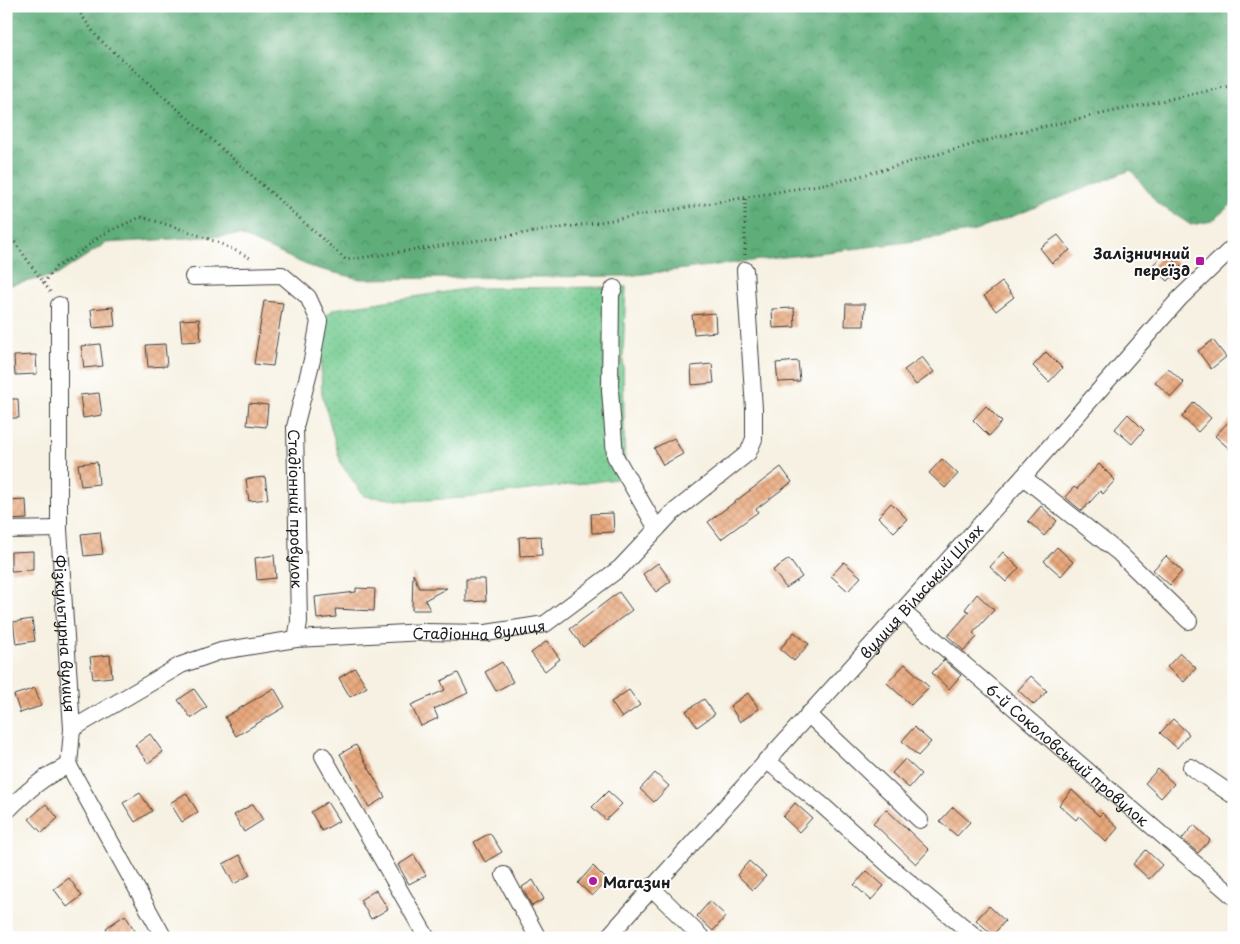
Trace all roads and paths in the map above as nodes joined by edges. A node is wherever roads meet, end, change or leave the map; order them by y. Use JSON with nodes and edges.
{"nodes":[{"id":1,"x":75,"y":6,"type":"edge"},
{"id":2,"x":1234,"y":85,"type":"edge"},
{"id":3,"x":745,"y":197,"type":"junction"},
{"id":4,"x":6,"y":230,"type":"edge"},
{"id":5,"x":1234,"y":246,"type":"edge"},
{"id":6,"x":258,"y":262,"type":"dead end"},
{"id":7,"x":745,"y":270,"type":"joint"},
{"id":8,"x":193,"y":277,"type":"dead end"},
{"id":9,"x":44,"y":283,"type":"junction"},
{"id":10,"x":614,"y":288,"type":"dead end"},
{"id":11,"x":59,"y":305,"type":"joint"},
{"id":12,"x":1023,"y":477,"type":"junction"},
{"id":13,"x":59,"y":529,"type":"junction"},
{"id":14,"x":657,"y":529,"type":"junction"},
{"id":15,"x":6,"y":530,"type":"edge"},
{"id":16,"x":902,"y":611,"type":"junction"},
{"id":17,"x":1189,"y":621,"type":"dead end"},
{"id":18,"x":296,"y":638,"type":"junction"},
{"id":19,"x":808,"y":714,"type":"junction"},
{"id":20,"x":72,"y":729,"type":"junction"},
{"id":21,"x":323,"y":756,"type":"dead end"},
{"id":22,"x":766,"y":760,"type":"junction"},
{"id":23,"x":69,"y":766,"type":"junction"},
{"id":24,"x":1191,"y":767,"type":"dead end"},
{"id":25,"x":1234,"y":796,"type":"edge"},
{"id":26,"x":6,"y":812,"type":"edge"},
{"id":27,"x":920,"y":820,"type":"dead end"},
{"id":28,"x":504,"y":875,"type":"dead end"},
{"id":29,"x":651,"y":887,"type":"junction"},
{"id":30,"x":1234,"y":897,"type":"edge"},
{"id":31,"x":164,"y":938,"type":"edge"},
{"id":32,"x":428,"y":938,"type":"edge"},
{"id":33,"x":538,"y":938,"type":"edge"},
{"id":34,"x":608,"y":938,"type":"edge"},
{"id":35,"x":702,"y":938,"type":"edge"},
{"id":36,"x":977,"y":938,"type":"edge"}],
"edges":[{"from":1,"to":3,"type":"path"},
{"from":2,"to":3,"type":"path"},
{"from":3,"to":7,"type":"path"},
{"from":4,"to":9,"type":"path"},
{"from":5,"to":12,"type":"street","name":"вулиця Вільський Шлях"},
{"from":6,"to":9,"type":"path"},
{"from":7,"to":14,"type":"street","name":"Стадіонна вулиця"},
{"from":8,"to":18,"type":"street","name":"Стадіонний провулок"},
{"from":9,"to":11,"type":"path"},
{"from":10,"to":14,"type":"street"},
{"from":11,"to":13,"type":"street","name":"Фізкультурна вулиця"},
{"from":12,"to":16,"type":"street","name":"вулиця Вільський Шлях"},
{"from":12,"to":17,"type":"street"},
{"from":13,"to":15,"type":"street"},
{"from":13,"to":20,"type":"street","name":"Фізкультурна вулиця"},
{"from":14,"to":18,"type":"street","name":"Стадіонна вулиця"},
{"from":16,"to":19,"type":"street","name":"вулиця Вільський Шлях"},
{"from":16,"to":30,"type":"street","name":"6-й Соколовський провулок"},
{"from":18,"to":20,"type":"street","name":"Стадіонна вулиця"},
{"from":19,"to":22,"type":"street","name":"вулиця Вільський Шлях"},
{"from":19,"to":27,"type":"street"},
{"from":20,"to":23,"type":"street","name":"Фізкультурна вулиця"},
{"from":21,"to":32,"type":"street"},
{"from":22,"to":29,"type":"street","name":"вулиця Вільський Шлях"},
{"from":22,"to":36,"type":"street"},
{"from":23,"to":26,"type":"street"},
{"from":23,"to":31,"type":"street"},
{"from":24,"to":25,"type":"street"},
{"from":28,"to":33,"type":"street"},
{"from":29,"to":34,"type":"street","name":"вулиця Вільський Шлях"},
{"from":29,"to":35,"type":"street"}]}
